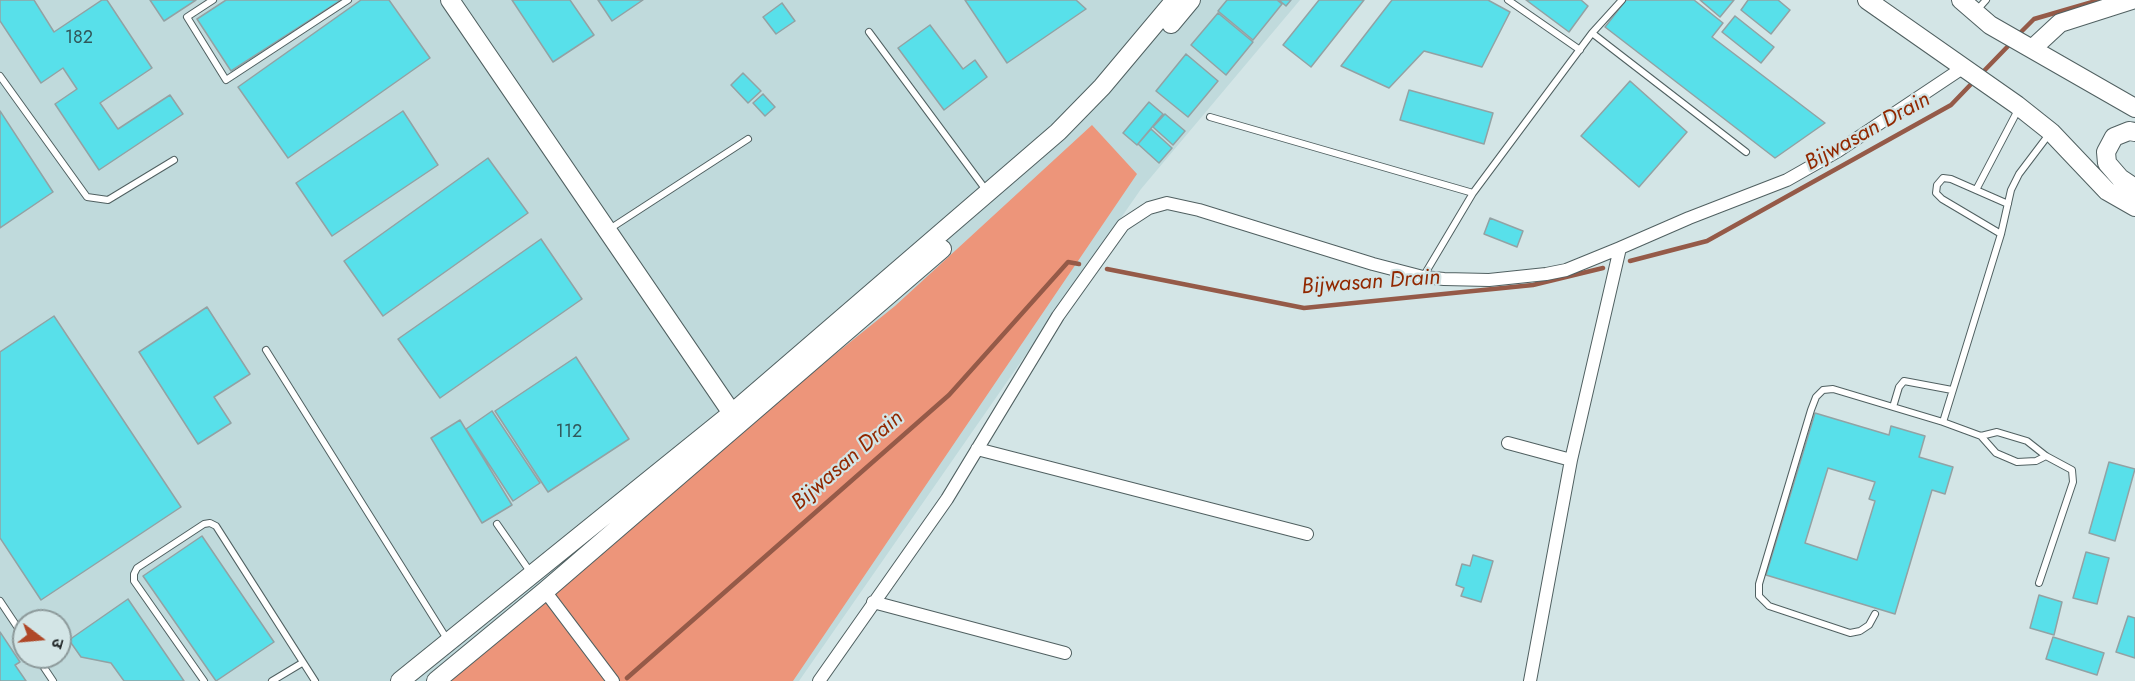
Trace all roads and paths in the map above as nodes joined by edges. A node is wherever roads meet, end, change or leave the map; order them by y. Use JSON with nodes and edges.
{"nodes":[{"id":1,"x":213,"y":0,"type":"edge"},
{"id":2,"x":348,"y":0,"type":"edge"},
{"id":3,"x":450,"y":0,"type":"edge"},
{"id":4,"x":1175,"y":0,"type":"edge"},
{"id":5,"x":1191,"y":0,"type":"edge"},
{"id":6,"x":1508,"y":0,"type":"edge"},
{"id":7,"x":1622,"y":0,"type":"edge"},
{"id":8,"x":1867,"y":0,"type":"edge"},
{"id":9,"x":1961,"y":0,"type":"edge"},
{"id":10,"x":2132,"y":0,"type":"edge"},
{"id":11,"x":1981,"y":6,"type":"edge"},
{"id":12,"x":869,"y":32,"type":"dead end"},
{"id":13,"x":1592,"y":33,"type":"junction"},
{"id":14,"x":2029,"y":47,"type":"junction"},
{"id":15,"x":1580,"y":50,"type":"junction"},
{"id":16,"x":1968,"y":70,"type":"junction"},
{"id":17,"x":0,"y":76,"type":"edge"},
{"id":18,"x":2019,"y":107,"type":"junction"},
{"id":19,"x":2135,"y":108,"type":"edge"},
{"id":20,"x":1210,"y":117,"type":"dead end"},
{"id":21,"x":2051,"y":132,"type":"junction"},
{"id":22,"x":2135,"y":132,"type":"edge"},
{"id":23,"x":748,"y":139,"type":"dead end"},
{"id":24,"x":1746,"y":152,"type":"dead end"},
{"id":25,"x":174,"y":160,"type":"dead end"},
{"id":26,"x":2135,"y":188,"type":"edge"},
{"id":27,"x":1976,"y":190,"type":"junction"},
{"id":28,"x":988,"y":192,"type":"junction"},
{"id":29,"x":1473,"y":193,"type":"junction"},
{"id":30,"x":2008,"y":204,"type":"junction"},
{"id":31,"x":2135,"y":207,"type":"edge"},
{"id":32,"x":608,"y":231,"type":"junction"},
{"id":33,"x":2001,"y":234,"type":"junction"},
{"id":34,"x":1620,"y":248,"type":"junction"},
{"id":35,"x":1424,"y":277,"type":"junction"},
{"id":36,"x":266,"y":351,"type":"dead end"},
{"id":37,"x":1952,"y":390,"type":"junction"},
{"id":38,"x":1893,"y":407,"type":"junction"},
{"id":39,"x":736,"y":418,"type":"junction"},
{"id":40,"x":1943,"y":422,"type":"junction"},
{"id":41,"x":1981,"y":436,"type":"junction"},
{"id":42,"x":1508,"y":443,"type":"dead end"},
{"id":43,"x":977,"y":449,"type":"junction"},
{"id":44,"x":2046,"y":456,"type":"junction"},
{"id":45,"x":1571,"y":460,"type":"junction"},
{"id":46,"x":497,"y":524,"type":"dead end"},
{"id":47,"x":1307,"y":534,"type":"dead end"},
{"id":48,"x":532,"y":574,"type":"junction"},
{"id":49,"x":2039,"y":583,"type":"dead end"},
{"id":50,"x":545,"y":591,"type":"junction"},
{"id":51,"x":0,"y":601,"type":"edge"},
{"id":52,"x":873,"y":602,"type":"junction"},
{"id":53,"x":1875,"y":614,"type":"dead end"},
{"id":54,"x":12,"y":619,"type":"edge"},
{"id":55,"x":449,"y":642,"type":"junction"},
{"id":56,"x":1065,"y":653,"type":"dead end"},
{"id":57,"x":302,"y":663,"type":"junction"},
{"id":58,"x":204,"y":681,"type":"edge"},
{"id":59,"x":272,"y":681,"type":"edge"},
{"id":60,"x":315,"y":681,"type":"edge"},
{"id":61,"x":400,"y":681,"type":"edge"},
{"id":62,"x":436,"y":681,"type":"edge"},
{"id":63,"x":613,"y":681,"type":"edge"},
{"id":64,"x":819,"y":681,"type":"edge"},
{"id":65,"x":1530,"y":681,"type":"edge"}],
"edges":[{"from":1,"to":2,"type":"lane"},
{"from":3,"to":32,"type":"street"},
{"from":4,"to":28,"type":"street"},
{"from":5,"to":39,"type":"street"},
{"from":6,"to":15,"type":"lane"},
{"from":7,"to":13,"type":"lane"},
{"from":8,"to":16,"type":"street"},
{"from":9,"to":11,"type":"street"},
{"from":10,"to":14,"type":"street"},
{"from":11,"to":14,"type":"street"},
{"from":12,"to":28,"type":"lane"},
{"from":13,"to":15,"type":"lane"},
{"from":13,"to":24,"type":"lane"},
{"from":14,"to":19,"type":"street"},
{"from":15,"to":29,"type":"lane"},
{"from":16,"to":18,"type":"street"},
{"from":16,"to":34,"type":"street"},
{"from":17,"to":25,"type":"lane"},
{"from":18,"to":21,"type":"street"},
{"from":18,"to":27,"type":"lane"},
{"from":20,"to":29,"type":"lane"},
{"from":21,"to":30,"type":"lane"},
{"from":21,"to":31,"type":"street"},
{"from":22,"to":26,"type":"street"},
{"from":23,"to":32,"type":"lane"},
{"from":27,"to":30,"type":"lane"},
{"from":27,"to":33,"type":"lane"},
{"from":28,"to":39,"type":"street"},
{"from":29,"to":35,"type":"lane"},
{"from":30,"to":33,"type":"lane"},
{"from":32,"to":39,"type":"street"},
{"from":33,"to":37,"type":"lane"},
{"from":34,"to":35,"type":"street"},
{"from":34,"to":45,"type":"street"},
{"from":35,"to":43,"type":"street"},
{"from":36,"to":55,"type":"lane"},
{"from":37,"to":38,"type":"lane"},
{"from":37,"to":40,"type":"lane"},
{"from":38,"to":40,"type":"lane"},
{"from":38,"to":53,"type":"lane"},
{"from":39,"to":48,"type":"street"},
{"from":39,"to":50,"type":"street"},
{"from":40,"to":41,"type":"lane"},
{"from":41,"to":44,"type":"lane"},
{"from":41,"to":44,"type":"lane"},
{"from":42,"to":45,"type":"street"},
{"from":43,"to":47,"type":"street"},
{"from":43,"to":52,"type":"street"},
{"from":44,"to":49,"type":"lane"},
{"from":45,"to":65,"type":"street"},
{"from":46,"to":48,"type":"lane"},
{"from":48,"to":55,"type":"street"},
{"from":50,"to":62,"type":"street"},
{"from":50,"to":63,"type":"street"},
{"from":51,"to":54,"type":"lane"},
{"from":52,"to":56,"type":"street"},
{"from":52,"to":64,"type":"street"},
{"from":55,"to":61,"type":"street"},
{"from":57,"to":58,"type":"lane"},
{"from":57,"to":59,"type":"lane"},
{"from":57,"to":60,"type":"lane"}]}
